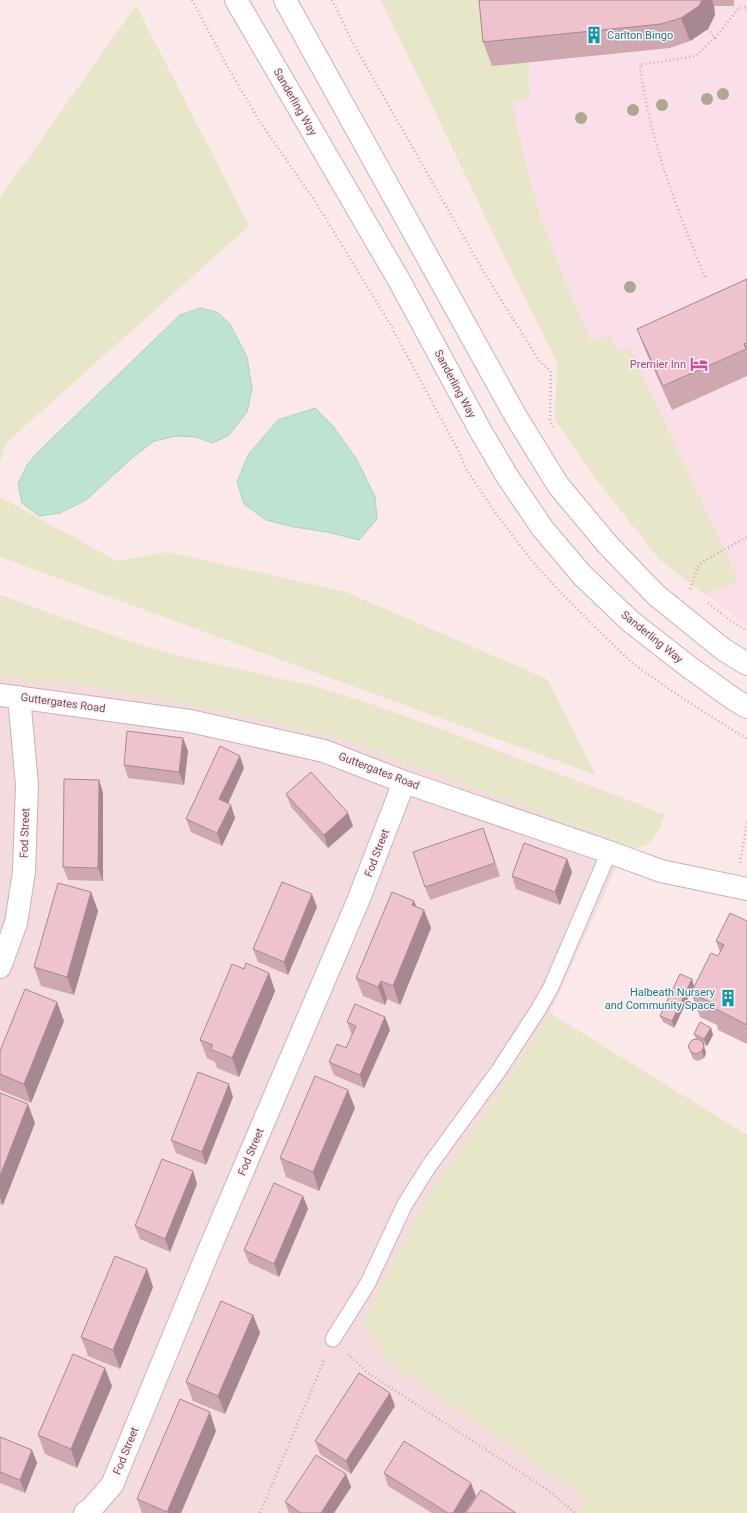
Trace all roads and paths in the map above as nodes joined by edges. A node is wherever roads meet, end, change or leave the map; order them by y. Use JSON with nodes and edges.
{"nodes":[{"id":1,"x":236,"y":0,"type":"edge"},
{"id":2,"x":285,"y":0,"type":"edge"},
{"id":3,"x":332,"y":0,"type":"edge"},
{"id":4,"x":747,"y":7,"type":"edge"},
{"id":5,"x":708,"y":29,"type":"dead end"},
{"id":6,"x":716,"y":38,"type":"junction"},
{"id":7,"x":705,"y":277,"type":"dead end"},
{"id":8,"x":557,"y":434,"type":"dead end"},
{"id":9,"x":747,"y":537,"type":"edge"},
{"id":10,"x":684,"y":584,"type":"dead end"},
{"id":11,"x":690,"y":589,"type":"junction"},
{"id":12,"x":696,"y":594,"type":"dead end"},
{"id":13,"x":707,"y":602,"type":"dead end"},
{"id":14,"x":747,"y":631,"type":"edge"},
{"id":15,"x":747,"y":664,"type":"edge"},
{"id":16,"x":10,"y":696,"type":"edge"},
{"id":17,"x":747,"y":707,"type":"edge"},
{"id":18,"x":404,"y":782,"type":"junction"},
{"id":19,"x":747,"y":823,"type":"edge"},
{"id":20,"x":609,"y":852,"type":"junction"},
{"id":21,"x":742,"y":888,"type":"edge"},
{"id":22,"x":0,"y":967,"type":"edge"},
{"id":23,"x":333,"y":1339,"type":"junction"},
{"id":24,"x":85,"y":1513,"type":"edge"},
{"id":25,"x":260,"y":1513,"type":"edge"},
{"id":26,"x":575,"y":1513,"type":"edge"}],
"edges":[{"from":1,"to":17,"type":"street","name":"Sanderling Way"},
{"from":2,"to":15,"type":"street"},
{"from":3,"to":8,"type":"path"},
{"from":4,"to":6,"type":"path"},
{"from":5,"to":6,"type":"path"},
{"from":6,"to":7,"type":"path"},
{"from":9,"to":11,"type":"path"},
{"from":10,"to":11,"type":"path"},
{"from":11,"to":12,"type":"path"},
{"from":13,"to":14,"type":"path"},
{"from":16,"to":18,"type":"street","name":"Guttergates Road"},
{"from":16,"to":22,"type":"street","name":"Fod Street"},
{"from":18,"to":20,"type":"street","name":"Guttergates Road"},
{"from":18,"to":24,"type":"street","name":"Fod Street"},
{"from":19,"to":21,"type":"path"},
{"from":20,"to":21,"type":"street","name":"Guttergates Road"},
{"from":20,"to":23,"type":"lane"},
{"from":23,"to":25,"type":"path"},
{"from":23,"to":26,"type":"path"}]}
